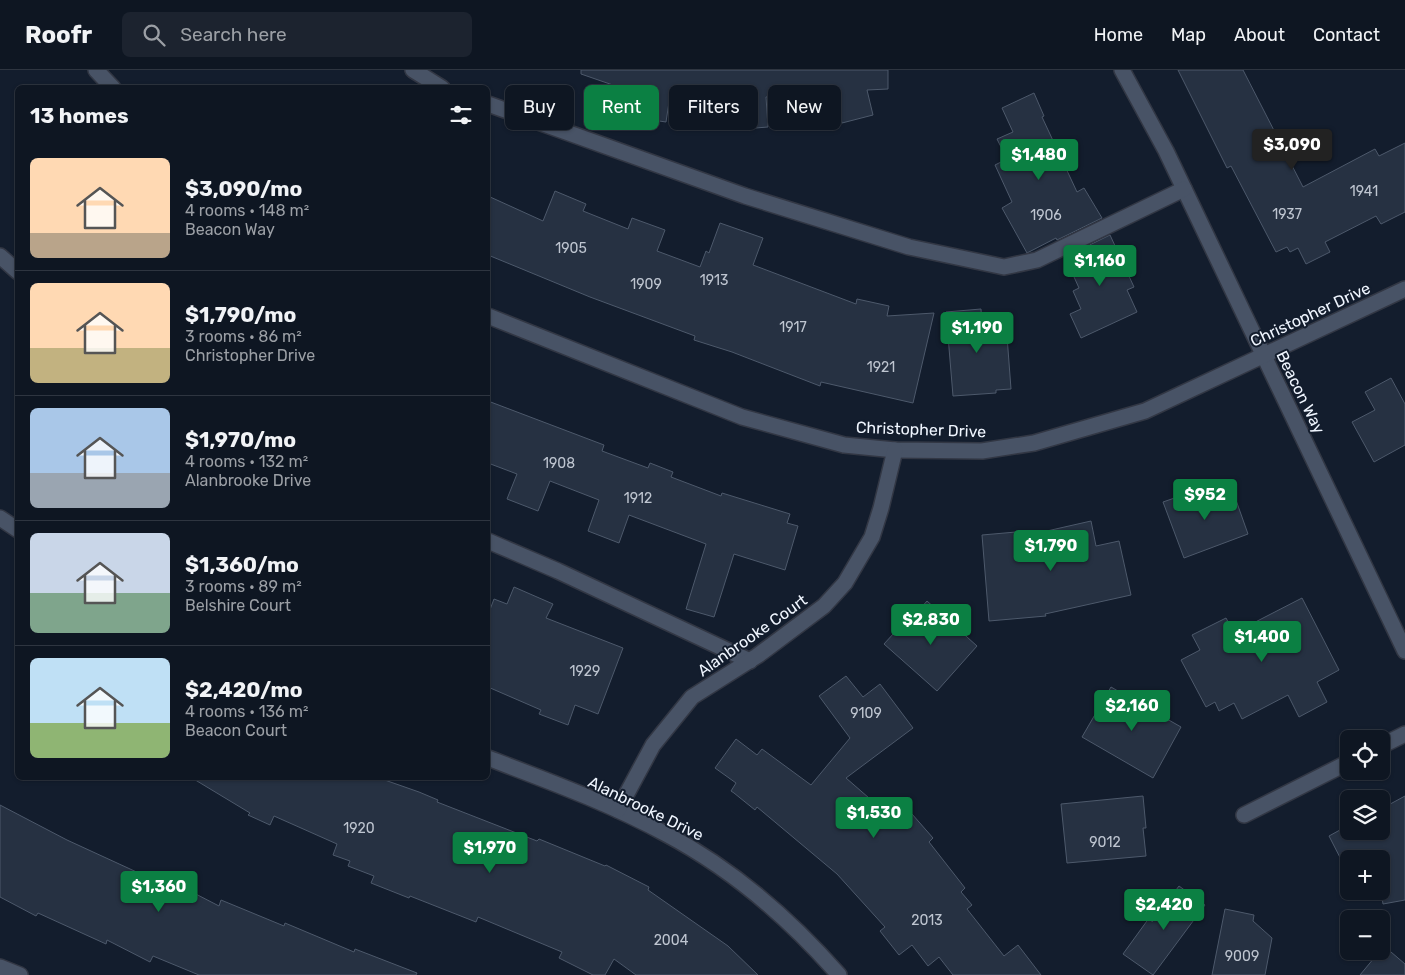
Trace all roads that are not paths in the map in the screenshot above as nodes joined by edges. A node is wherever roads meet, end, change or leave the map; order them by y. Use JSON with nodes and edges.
{"nodes":[{"id":1,"x":96,"y":70,"type":"edge"},
{"id":2,"x":413,"y":70,"type":"edge"},
{"id":3,"x":1122,"y":70,"type":"edge"},
{"id":4,"x":110,"y":85,"type":"edge"},
{"id":5,"x":437,"y":85,"type":"edge"},
{"id":6,"x":490,"y":105,"type":"edge"},
{"id":7,"x":1184,"y":189,"type":"junction"},
{"id":8,"x":0,"y":256,"type":"edge"},
{"id":9,"x":15,"y":269,"type":"edge"},
{"id":10,"x":1405,"y":289,"type":"edge"},
{"id":11,"x":490,"y":317,"type":"edge"},
{"id":12,"x":1264,"y":355,"type":"junction"},
{"id":13,"x":895,"y":450,"type":"junction"},
{"id":14,"x":0,"y":518,"type":"edge"},
{"id":15,"x":15,"y":528,"type":"edge"},
{"id":16,"x":490,"y":542,"type":"edge"},
{"id":17,"x":1405,"y":651,"type":"edge"},
{"id":18,"x":750,"y":661,"type":"junction"},
{"id":19,"x":1405,"y":734,"type":"edge"},
{"id":20,"x":1390,"y":742,"type":"edge"},
{"id":21,"x":490,"y":759,"type":"edge"},
{"id":22,"x":1340,"y":767,"type":"edge"},
{"id":23,"x":618,"y":810,"type":"junction"},
{"id":24,"x":1244,"y":815,"type":"dead end"},
{"id":25,"x":0,"y":967,"type":"edge"},
{"id":26,"x":20,"y":975,"type":"edge"},
{"id":27,"x":839,"y":975,"type":"edge"}],
"edges":[{"from":1,"to":4,"type":"street"},
{"from":2,"to":5,"type":"street"},
{"from":3,"to":7,"type":"street","name":"Beacon Way"},
{"from":6,"to":7,"type":"street"},
{"from":7,"to":12,"type":"street","name":"Beacon Way"},
{"from":8,"to":9,"type":"street"},
{"from":10,"to":12,"type":"street","name":"Christopher Drive"},
{"from":11,"to":13,"type":"street","name":"Christopher Drive"},
{"from":12,"to":13,"type":"street","name":"Christopher Drive"},
{"from":12,"to":17,"type":"street","name":"Beacon Way"},
{"from":13,"to":18,"type":"street","name":"Alanbrooke Court"},
{"from":14,"to":15,"type":"street"},
{"from":16,"to":18,"type":"street"},
{"from":18,"to":23,"type":"street","name":"Alanbrooke Court"},
{"from":19,"to":20,"type":"street"},
{"from":21,"to":23,"type":"street","name":"Alanbrooke Drive"},
{"from":22,"to":24,"type":"street"},
{"from":23,"to":27,"type":"street","name":"Alanbrooke Drive"},
{"from":25,"to":26,"type":"street"}]}
